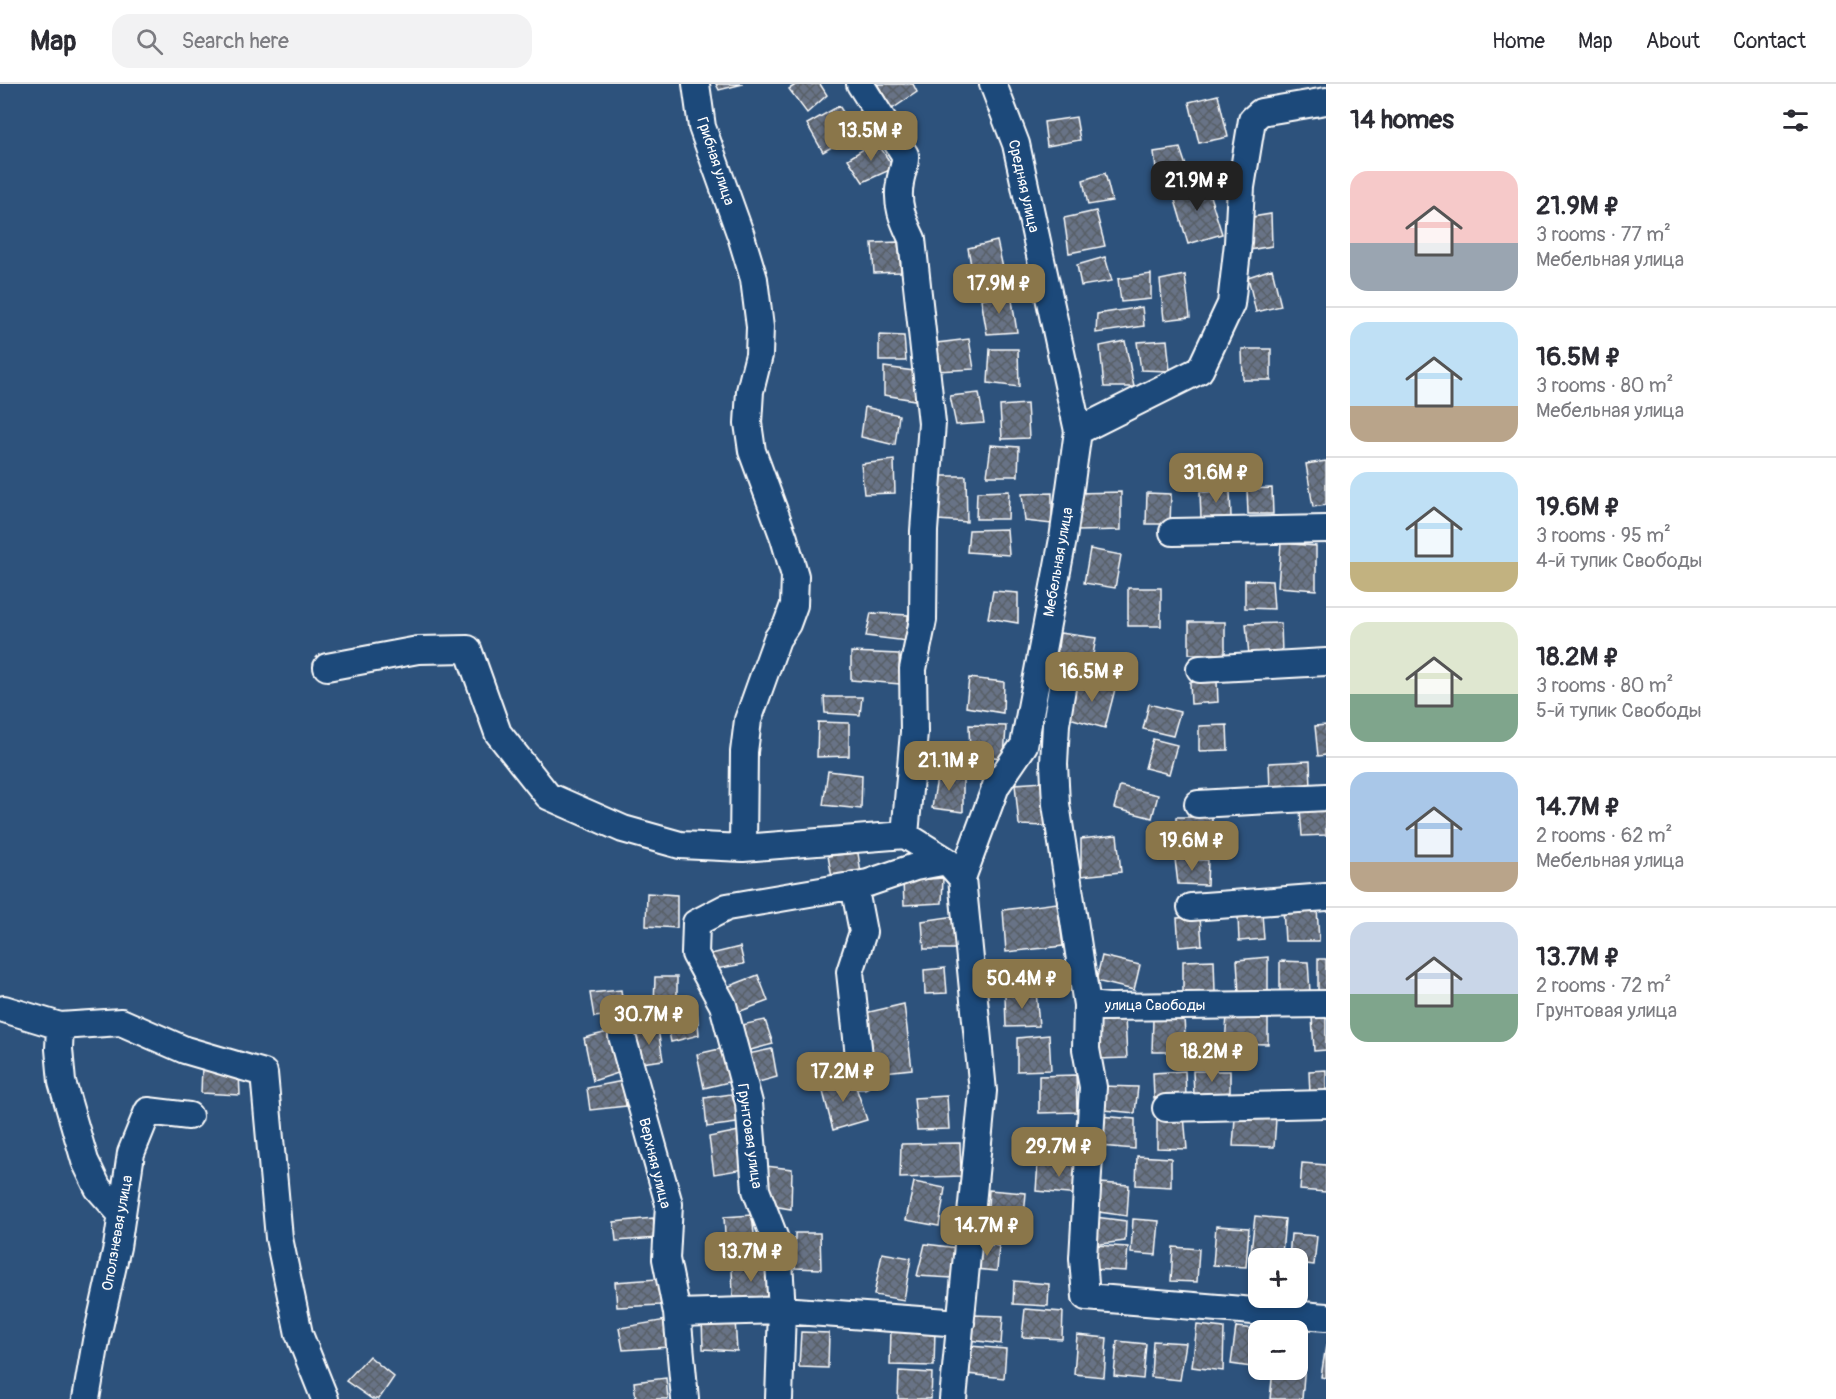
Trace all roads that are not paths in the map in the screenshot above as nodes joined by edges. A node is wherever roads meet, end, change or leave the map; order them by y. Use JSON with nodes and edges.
{"nodes":[{"id":1,"x":696,"y":84,"type":"edge"},
{"id":2,"x":860,"y":84,"type":"edge"},
{"id":3,"x":993,"y":84,"type":"edge"},
{"id":4,"x":1295,"y":95,"type":"edge"},
{"id":5,"x":1326,"y":101,"type":"edge"},
{"id":6,"x":1078,"y":431,"type":"junction"},
{"id":7,"x":1326,"y":530,"type":"edge"},
{"id":8,"x":1173,"y":532,"type":"dead end"},
{"id":9,"x":1326,"y":662,"type":"edge"},
{"id":10,"x":327,"y":668,"type":"dead end"},
{"id":11,"x":1200,"y":669,"type":"dead end"},
{"id":12,"x":1063,"y":682,"type":"dead end"},
{"id":13,"x":1326,"y":797,"type":"edge"},
{"id":14,"x":1198,"y":804,"type":"dead end"},
{"id":15,"x":905,"y":835,"type":"junction"},
{"id":16,"x":743,"y":848,"type":"junction"},
{"id":17,"x":954,"y":870,"type":"junction"},
{"id":18,"x":854,"y":885,"type":"junction"},
{"id":19,"x":1326,"y":897,"type":"edge"},
{"id":20,"x":1191,"y":908,"type":"dead end"},
{"id":21,"x":1326,"y":1004,"type":"edge"},
{"id":22,"x":1087,"y":1005,"type":"junction"},
{"id":23,"x":4,"y":1009,"type":"dead end"},
{"id":24,"x":60,"y":1026,"type":"junction"},
{"id":25,"x":622,"y":1036,"type":"dead end"},
{"id":26,"x":861,"y":1075,"type":"dead end"},
{"id":27,"x":1326,"y":1104,"type":"edge"},
{"id":28,"x":1166,"y":1108,"type":"dead end"},
{"id":29,"x":189,"y":1116,"type":"dead end"},
{"id":30,"x":122,"y":1215,"type":"junction"},
{"id":31,"x":782,"y":1310,"type":"junction"},
{"id":32,"x":677,"y":1312,"type":"junction"},
{"id":33,"x":1326,"y":1317,"type":"edge"},
{"id":34,"x":961,"y":1323,"type":"junction"},
{"id":35,"x":86,"y":1399,"type":"edge"},
{"id":36,"x":326,"y":1399,"type":"edge"},
{"id":37,"x":685,"y":1399,"type":"edge"},
{"id":38,"x":779,"y":1399,"type":"edge"},
{"id":39,"x":953,"y":1399,"type":"edge"}],
"edges":[{"from":1,"to":16,"type":"street","name":"Грибная улица"},
{"from":2,"to":15,"type":"street"},
{"from":3,"to":6,"type":"street","name":"Средняя улица"},
{"from":4,"to":5,"type":"street"},
{"from":4,"to":6,"type":"street"},
{"from":6,"to":17,"type":"street","name":"Мебельная улица"},
{"from":7,"to":8,"type":"street"},
{"from":9,"to":11,"type":"street"},
{"from":10,"to":16,"type":"street"},
{"from":12,"to":22,"type":"street"},
{"from":13,"to":14,"type":"street"},
{"from":15,"to":16,"type":"street"},
{"from":15,"to":17,"type":"street"},
{"from":17,"to":18,"type":"street","name":"Грунтовая улица"},
{"from":17,"to":34,"type":"street","name":"Мебельная улица"},
{"from":18,"to":26,"type":"street"},
{"from":18,"to":31,"type":"street","name":"Грунтовая улица"},
{"from":19,"to":20,"type":"street"},
{"from":21,"to":22,"type":"street","name":"улица Свободы"},
{"from":22,"to":33,"type":"street","name":"улица Свободы"},
{"from":23,"to":24,"type":"street"},
{"from":24,"to":30,"type":"street"},
{"from":24,"to":36,"type":"street"},
{"from":25,"to":32,"type":"street","name":"Верхняя улица"},
{"from":27,"to":28,"type":"street"},
{"from":29,"to":30,"type":"street","name":"Оползневая улица"},
{"from":30,"to":35,"type":"street","name":"Оползневая улица"},
{"from":31,"to":32,"type":"street"},
{"from":31,"to":34,"type":"street"},
{"from":31,"to":38,"type":"street","name":"Грунтовая улица"},
{"from":32,"to":37,"type":"street","name":"Верхняя улица"},
{"from":34,"to":39,"type":"street","name":"Мебельная улица"}]}
